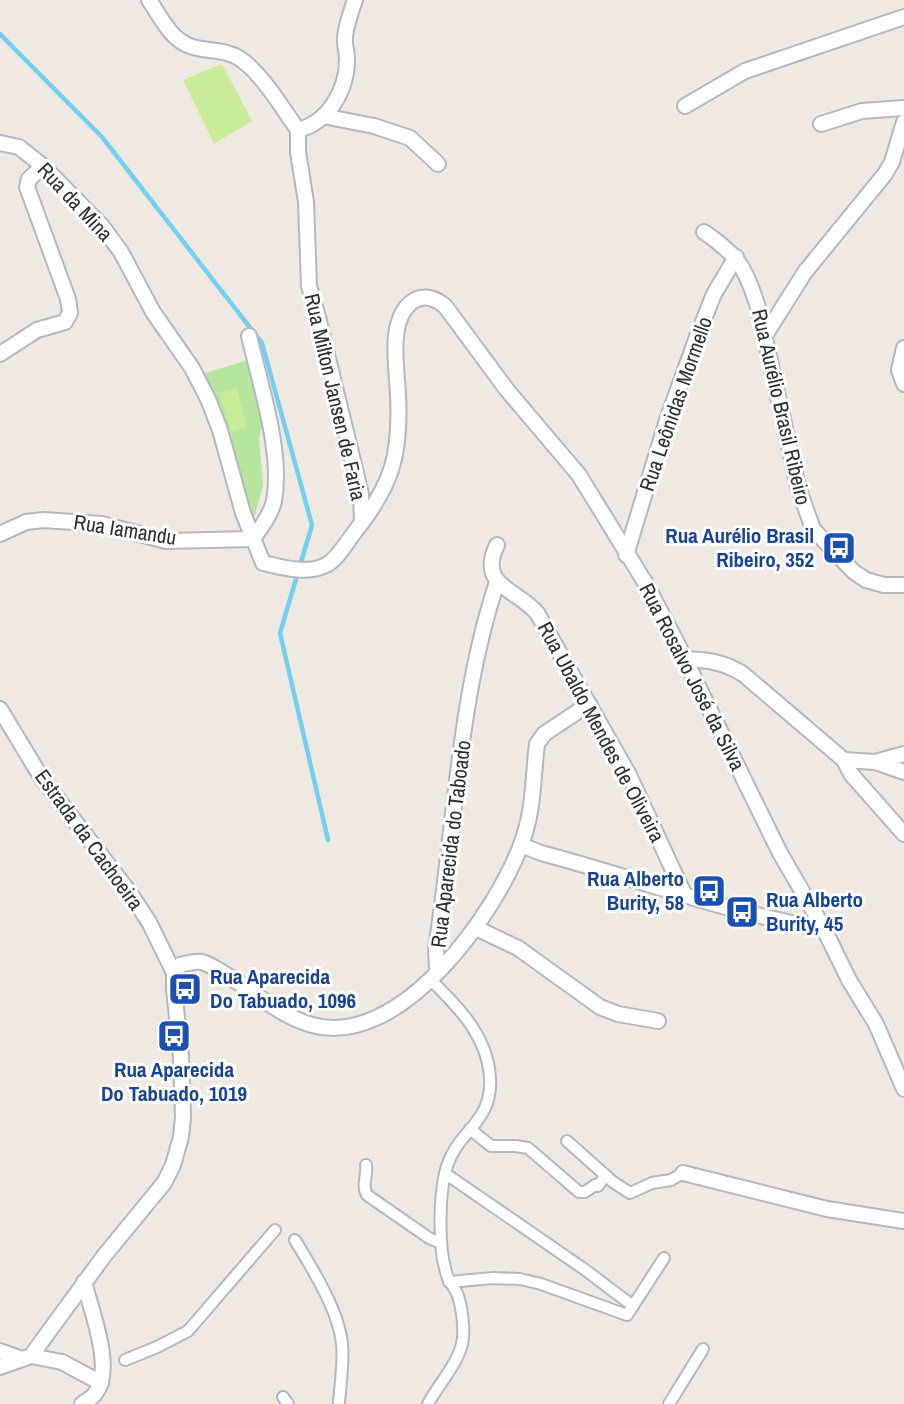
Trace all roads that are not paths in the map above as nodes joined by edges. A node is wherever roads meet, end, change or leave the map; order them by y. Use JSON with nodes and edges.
{"nodes":[{"id":1,"x":149,"y":0,"type":"edge"},
{"id":2,"x":355,"y":0,"type":"edge"},
{"id":3,"x":904,"y":17,"type":"edge"},
{"id":4,"x":685,"y":106,"type":"dead end"},
{"id":5,"x":904,"y":108,"type":"edge"},
{"id":6,"x":323,"y":116,"type":"junction"},
{"id":7,"x":904,"y":122,"type":"edge"},
{"id":8,"x":821,"y":124,"type":"dead end"},
{"id":9,"x":298,"y":130,"type":"junction"},
{"id":10,"x":0,"y":143,"type":"edge"},
{"id":11,"x":438,"y":164,"type":"dead end"},
{"id":12,"x":43,"y":166,"type":"junction"},
{"id":13,"x":704,"y":232,"type":"dead end"},
{"id":14,"x":736,"y":257,"type":"junction"},
{"id":15,"x":249,"y":336,"type":"dead end"},
{"id":16,"x":764,"y":337,"type":"junction"},
{"id":17,"x":904,"y":348,"type":"edge"},
{"id":18,"x":0,"y":354,"type":"edge"},
{"id":19,"x":904,"y":384,"type":"edge"},
{"id":20,"x":362,"y":522,"type":"junction"},
{"id":21,"x":0,"y":534,"type":"edge"},
{"id":22,"x":253,"y":539,"type":"junction"},
{"id":23,"x":497,"y":545,"type":"dead end"},
{"id":24,"x":626,"y":555,"type":"junction"},
{"id":25,"x":497,"y":582,"type":"junction"},
{"id":26,"x":904,"y":585,"type":"edge"},
{"id":27,"x":685,"y":659,"type":"junction"},
{"id":28,"x":589,"y":704,"type":"junction"},
{"id":29,"x":0,"y":709,"type":"edge"},
{"id":30,"x":904,"y":754,"type":"edge"},
{"id":31,"x":844,"y":761,"type":"junction"},
{"id":32,"x":875,"y":762,"type":"junction"},
{"id":33,"x":904,"y":772,"type":"edge"},
{"id":34,"x":904,"y":834,"type":"edge"},
{"id":35,"x":521,"y":845,"type":"junction"},
{"id":36,"x":685,"y":896,"type":"junction"},
{"id":37,"x":476,"y":928,"type":"junction"},
{"id":38,"x":824,"y":929,"type":"junction"},
{"id":39,"x":174,"y":973,"type":"junction"},
{"id":40,"x":434,"y":976,"type":"junction"},
{"id":41,"x":658,"y":1021,"type":"dead end"},
{"id":42,"x":904,"y":1089,"type":"edge"},
{"id":43,"x":470,"y":1129,"type":"junction"},
{"id":44,"x":567,"y":1141,"type":"dead end"},
{"id":45,"x":366,"y":1164,"type":"dead end"},
{"id":46,"x":683,"y":1173,"type":"joint"},
{"id":47,"x":446,"y":1174,"type":"junction"},
{"id":48,"x":605,"y":1175,"type":"junction"},
{"id":49,"x":904,"y":1221,"type":"edge"},
{"id":50,"x":275,"y":1230,"type":"dead end"},
{"id":51,"x":295,"y":1240,"type":"dead end"},
{"id":52,"x":441,"y":1243,"type":"junction"},
{"id":53,"x":664,"y":1258,"type":"dead end"},
{"id":54,"x":84,"y":1282,"type":"junction"},
{"id":55,"x":449,"y":1282,"type":"junction"},
{"id":56,"x":633,"y":1306,"type":"junction"},
{"id":57,"x":703,"y":1349,"type":"dead end"},
{"id":58,"x":0,"y":1351,"type":"edge"},
{"id":59,"x":26,"y":1357,"type":"junction"},
{"id":60,"x":125,"y":1360,"type":"dead end"},
{"id":61,"x":0,"y":1367,"type":"edge"},
{"id":62,"x":101,"y":1383,"type":"junction"},
{"id":63,"x":82,"y":1404,"type":"edge"},
{"id":64,"x":339,"y":1404,"type":"edge"},
{"id":65,"x":428,"y":1404,"type":"edge"},
{"id":66,"x":669,"y":1404,"type":"edge"}],
"edges":[{"from":1,"to":9,"type":"street"},
{"from":2,"to":6,"type":"street"},
{"from":3,"to":4,"type":"street"},
{"from":5,"to":8,"type":"street"},
{"from":6,"to":9,"type":"street"},
{"from":6,"to":11,"type":"street"},
{"from":7,"to":16,"type":"street"},
{"from":9,"to":20,"type":"street","name":"Rua Milton Jansen de Faria"},
{"from":10,"to":12,"type":"street","name":"Rua da Mina"},
{"from":12,"to":18,"type":"street"},
{"from":12,"to":22,"type":"street","name":"Rua da Mina"},
{"from":13,"to":14,"type":"street","name":"Rua Aurélio Brasil Ribeiro"},
{"from":14,"to":16,"type":"street","name":"Rua Aurélio Brasil Ribeiro"},
{"from":14,"to":24,"type":"street","name":"Rua Leônidas Mormello"},
{"from":15,"to":22,"type":"street"},
{"from":16,"to":26,"type":"street","name":"Rua Aurélio Brasil Ribeiro"},
{"from":17,"to":19,"type":"street"},
{"from":20,"to":22,"type":"street","name":"Rua da Mina"},
{"from":20,"to":24,"type":"street","name":"Rua Rosalvo José da Silva"},
{"from":21,"to":22,"type":"street","name":"Rua Iamandu"},
{"from":23,"to":25,"type":"street"},
{"from":24,"to":27,"type":"street","name":"Rua Rosalvo José da Silva"},
{"from":25,"to":28,"type":"street","name":"Rua Ubaldo Mendes de Oliveira"},
{"from":25,"to":40,"type":"street","name":"Rua Aparecida do Taboado"},
{"from":27,"to":31,"type":"street"},
{"from":27,"to":38,"type":"street","name":"Rua Rosalvo José da Silva"},
{"from":28,"to":35,"type":"street"},
{"from":28,"to":36,"type":"street","name":"Rua Ubaldo Mendes de Oliveira"},
{"from":29,"to":39,"type":"street","name":"Estrada da Cachoeira"},
{"from":30,"to":32,"type":"street"},
{"from":31,"to":32,"type":"street"},
{"from":31,"to":34,"type":"street"},
{"from":32,"to":33,"type":"street"},
{"from":35,"to":36,"type":"street"},
{"from":35,"to":37,"type":"street"},
{"from":36,"to":38,"type":"street"},
{"from":37,"to":40,"type":"street"},
{"from":37,"to":41,"type":"street"},
{"from":38,"to":42,"type":"street","name":"Rua Rosalvo José da Silva"},
{"from":39,"to":40,"type":"street","name":"Rua Aparecida do Taboado"},
{"from":39,"to":54,"type":"street"},
{"from":40,"to":43,"type":"street"},
{"from":43,"to":47,"type":"street"},
{"from":43,"to":48,"type":"street"},
{"from":44,"to":48,"type":"street"},
{"from":45,"to":52,"type":"street"},
{"from":46,"to":48,"type":"street"},
{"from":46,"to":49,"type":"street"},
{"from":47,"to":52,"type":"street"},
{"from":47,"to":56,"type":"street"},
{"from":50,"to":60,"type":"street"},
{"from":51,"to":64,"type":"street"},
{"from":52,"to":55,"type":"street"},
{"from":53,"to":56,"type":"street"},
{"from":54,"to":59,"type":"street"},
{"from":54,"to":62,"type":"street"},
{"from":55,"to":56,"type":"street"},
{"from":55,"to":65,"type":"street"},
{"from":57,"to":66,"type":"street"},
{"from":58,"to":59,"type":"street"},
{"from":59,"to":61,"type":"street"},
{"from":59,"to":62,"type":"street"},
{"from":62,"to":63,"type":"street"}]}
